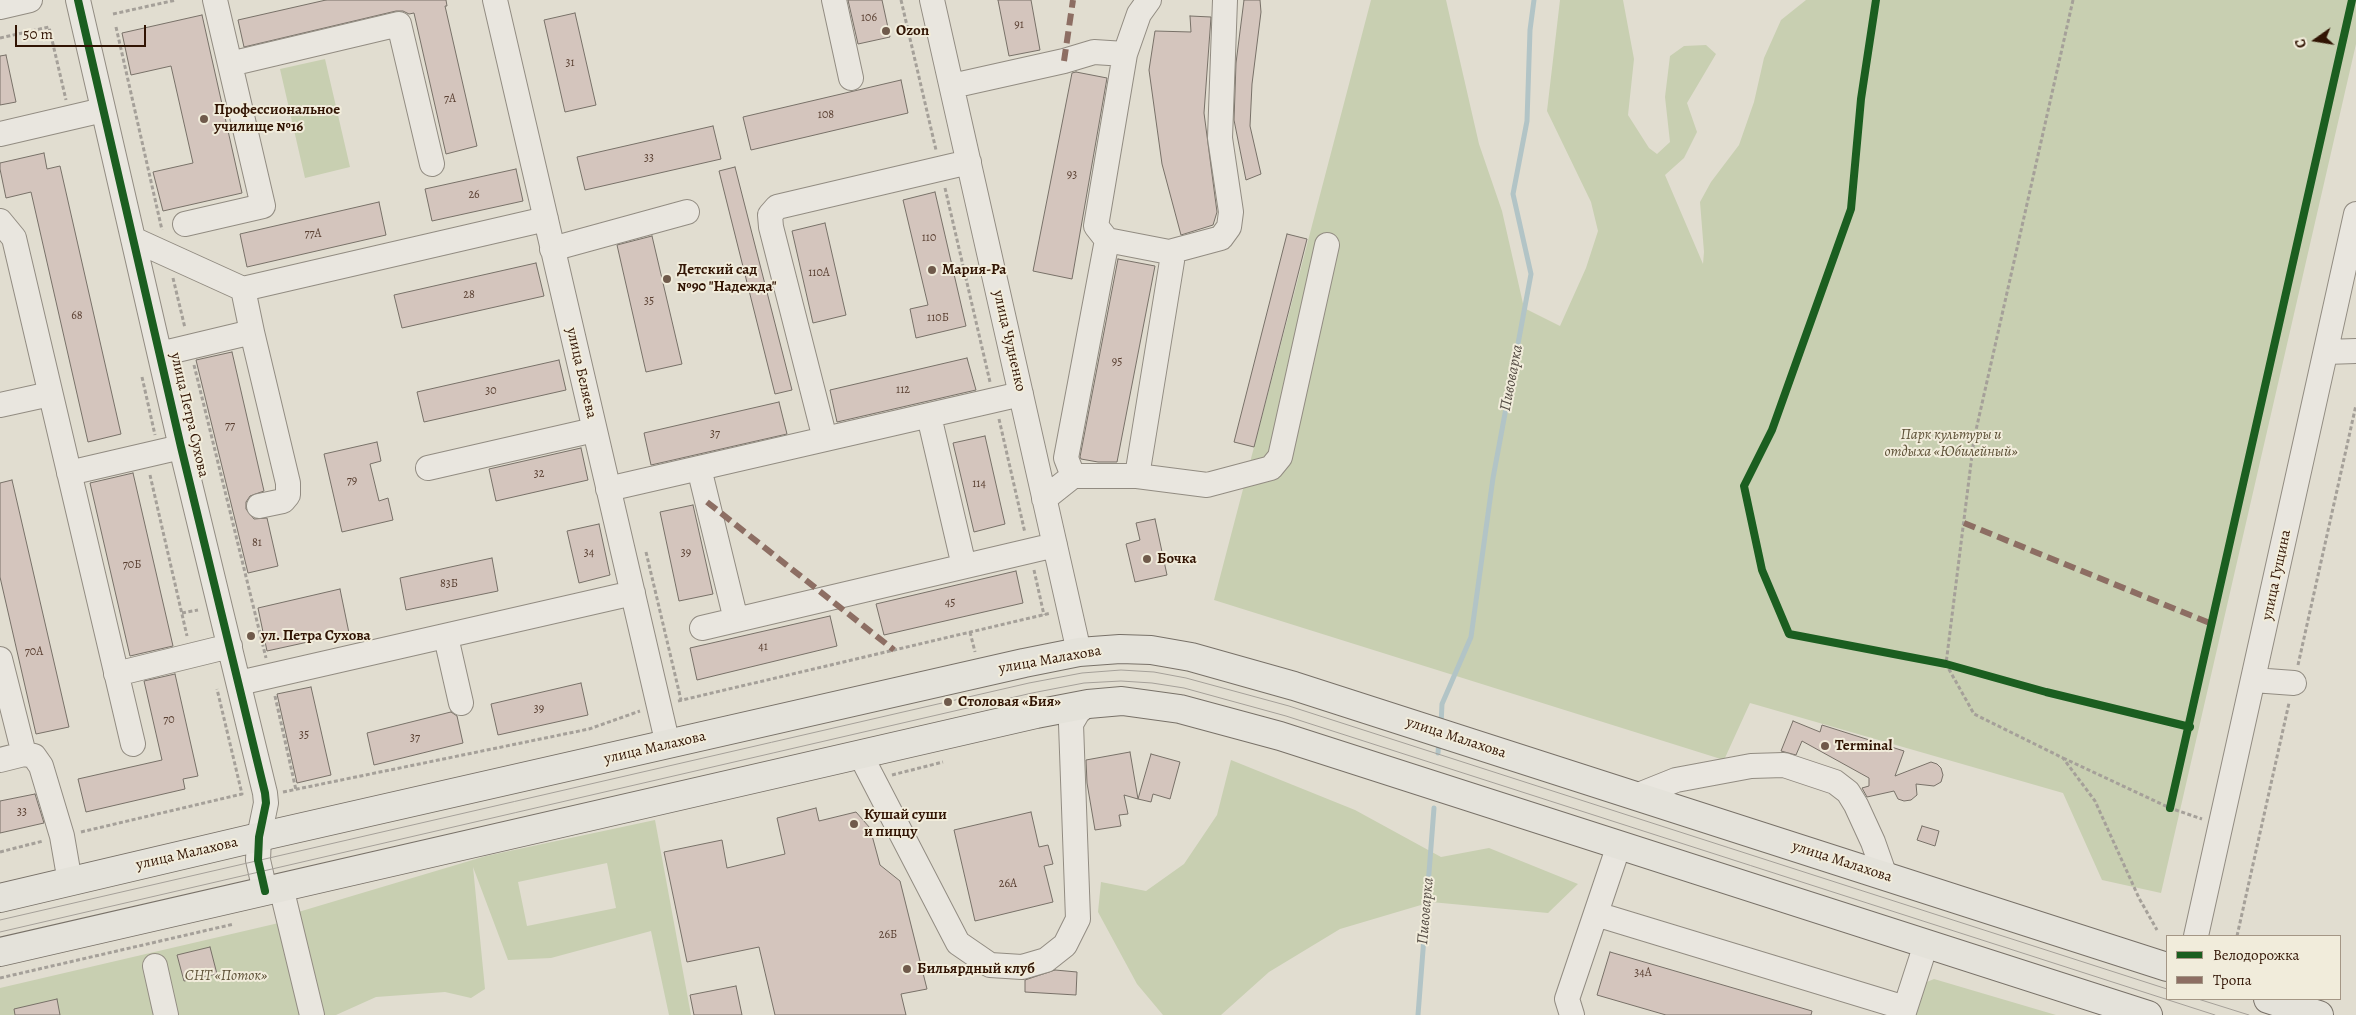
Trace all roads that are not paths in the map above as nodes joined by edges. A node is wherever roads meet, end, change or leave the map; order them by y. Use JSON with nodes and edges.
{"nodes":[{"id":1,"x":30,"y":0,"type":"edge"},
{"id":2,"x":78,"y":0,"type":"edge"},
{"id":3,"x":215,"y":0,"type":"edge"},
{"id":4,"x":494,"y":0,"type":"edge"},
{"id":5,"x":834,"y":0,"type":"edge"},
{"id":6,"x":932,"y":0,"type":"edge"},
{"id":7,"x":1148,"y":0,"type":"edge"},
{"id":8,"x":1225,"y":0,"type":"edge"},
{"id":9,"x":0,"y":7,"type":"edge"},
{"id":10,"x":1125,"y":54,"type":"junction"},
{"id":11,"x":230,"y":64,"type":"junction"},
{"id":12,"x":851,"y":78,"type":"dead end"},
{"id":13,"x":952,"y":86,"type":"junction"},
{"id":14,"x":93,"y":113,"type":"junction"},
{"id":15,"x":0,"y":134,"type":"edge"},
{"id":16,"x":969,"y":162,"type":"junction"},
{"id":17,"x":432,"y":164,"type":"dead end"},
{"id":18,"x":687,"y":212,"type":"dead end"},
{"id":19,"x":2356,"y":214,"type":"edge"},
{"id":20,"x":546,"y":220,"type":"junction"},
{"id":21,"x":0,"y":221,"type":"edge"},
{"id":22,"x":185,"y":224,"type":"dead end"},
{"id":23,"x":133,"y":239,"type":"junction"},
{"id":24,"x":1107,"y":240,"type":"junction"},
{"id":25,"x":1328,"y":245,"type":"dead end"},
{"id":26,"x":552,"y":249,"type":"junction"},
{"id":27,"x":1169,"y":252,"type":"junction"},
{"id":28,"x":243,"y":289,"type":"junction"},
{"id":29,"x":252,"y":332,"type":"junction"},
{"id":30,"x":2356,"y":351,"type":"edge"},
{"id":31,"x":2326,"y":352,"type":"junction"},
{"id":32,"x":160,"y":354,"type":"junction"},
{"id":33,"x":50,"y":394,"type":"junction"},
{"id":34,"x":1021,"y":394,"type":"junction"},
{"id":35,"x":0,"y":405,"type":"edge"},
{"id":36,"x":929,"y":416,"type":"junction"},
{"id":37,"x":594,"y":430,"type":"junction"},
{"id":38,"x":824,"y":439,"type":"junction"},
{"id":39,"x":181,"y":447,"type":"junction"},
{"id":40,"x":428,"y":468,"type":"dead end"},
{"id":41,"x":699,"y":468,"type":"junction"},
{"id":42,"x":69,"y":473,"type":"junction"},
{"id":43,"x":1073,"y":476,"type":"junction"},
{"id":44,"x":1137,"y":476,"type":"junction"},
{"id":45,"x":608,"y":489,"type":"junction"},
{"id":46,"x":1044,"y":499,"type":"junction"},
{"id":47,"x":259,"y":506,"type":"dead end"},
{"id":48,"x":1055,"y":545,"type":"junction"},
{"id":49,"x":964,"y":566,"type":"junction"},
{"id":50,"x":632,"y":593,"type":"junction"},
{"id":51,"x":736,"y":620,"type":"junction"},
{"id":52,"x":702,"y":628,"type":"dead end"},
{"id":53,"x":446,"y":637,"type":"junction"},
{"id":54,"x":230,"y":646,"type":"junction"},
{"id":55,"x":1079,"y":652,"type":"junction"},
{"id":56,"x":0,"y":658,"type":"edge"},
{"id":57,"x":116,"y":674,"type":"junction"},
{"id":58,"x":2253,"y":680,"type":"junction"},
{"id":59,"x":2294,"y":682,"type":"dead end"},
{"id":60,"x":239,"y":683,"type":"junction"},
{"id":61,"x":461,"y":703,"type":"dead end"},
{"id":62,"x":1088,"y":704,"type":"junction"},
{"id":63,"x":133,"y":744,"type":"dead end"},
{"id":64,"x":668,"y":745,"type":"junction"},
{"id":65,"x":860,"y":754,"type":"junction"},
{"id":66,"x":8,"y":755,"type":"edge"},
{"id":67,"x":1636,"y":796,"type":"junction"},
{"id":68,"x":259,"y":837,"type":"junction"},
{"id":69,"x":1619,"y":845,"type":"junction"},
{"id":70,"x":1886,"y":876,"type":"junction"},
{"id":71,"x":70,"y":882,"type":"junction"},
{"id":72,"x":273,"y":889,"type":"junction"},
{"id":73,"x":0,"y":898,"type":"edge"},
{"id":74,"x":1596,"y":914,"type":"junction"},
{"id":75,"x":2196,"y":935,"type":"edge"},
{"id":76,"x":1926,"y":944,"type":"junction"},
{"id":77,"x":0,"y":952,"type":"edge"},
{"id":78,"x":155,"y":966,"type":"dead end"},
{"id":79,"x":2166,"y":967,"type":"edge"},
{"id":80,"x":2271,"y":1000,"type":"edge"},
{"id":81,"x":1904,"y":1012,"type":"edge"},
{"id":82,"x":166,"y":1015,"type":"edge"},
{"id":83,"x":312,"y":1015,"type":"edge"},
{"id":84,"x":1572,"y":1015,"type":"edge"},
{"id":85,"x":2148,"y":1015,"type":"edge"},
{"id":86,"x":2319,"y":1015,"type":"edge"}],
"edges":[{"from":1,"to":9,"type":"street"},
{"from":2,"to":14,"type":"street","name":"улица Петра Сухова"},
{"from":3,"to":11,"type":"street"},
{"from":4,"to":20,"type":"street","name":"улица Беляева"},
{"from":5,"to":12,"type":"street"},
{"from":6,"to":13,"type":"street","name":"улица Чудненко"},
{"from":7,"to":10,"type":"street"},
{"from":8,"to":27,"type":"street"},
{"from":10,"to":13,"type":"street"},
{"from":10,"to":24,"type":"street"},
{"from":11,"to":17,"type":"street"},
{"from":11,"to":22,"type":"street"},
{"from":13,"to":16,"type":"street","name":"улица Чудненко"},
{"from":14,"to":15,"type":"street"},
{"from":14,"to":23,"type":"street","name":"улица Петра Сухова"},
{"from":16,"to":34,"type":"street","name":"улица Чудненко"},
{"from":16,"to":38,"type":"street"},
{"from":18,"to":26,"type":"street"},
{"from":19,"to":31,"type":"street","name":"улица Гущина"},
{"from":20,"to":26,"type":"street","name":"улица Беляева"},
{"from":20,"to":28,"type":"street"},
{"from":21,"to":33,"type":"street"},
{"from":23,"to":28,"type":"street"},
{"from":23,"to":32,"type":"street","name":"улица Петра Сухова"},
{"from":24,"to":27,"type":"street"},
{"from":24,"to":43,"type":"street"},
{"from":25,"to":44,"type":"street"},
{"from":26,"to":37,"type":"street","name":"улица Беляева"},
{"from":27,"to":44,"type":"street"},
{"from":28,"to":29,"type":"street"},
{"from":29,"to":32,"type":"street"},
{"from":29,"to":47,"type":"street"},
{"from":30,"to":31,"type":"street"},
{"from":31,"to":58,"type":"street","name":"улица Гущина"},
{"from":32,"to":39,"type":"street","name":"улица Петра Сухова"},
{"from":33,"to":35,"type":"street"},
{"from":33,"to":42,"type":"street"},
{"from":34,"to":36,"type":"street"},
{"from":34,"to":46,"type":"street","name":"улица Чудненко"},
{"from":36,"to":38,"type":"street"},
{"from":36,"to":49,"type":"street"},
{"from":37,"to":40,"type":"street"},
{"from":37,"to":45,"type":"street","name":"улица Беляева"},
{"from":38,"to":41,"type":"street"},
{"from":39,"to":42,"type":"street"},
{"from":39,"to":54,"type":"street","name":"улица Петра Сухова"},
{"from":41,"to":45,"type":"street"},
{"from":41,"to":51,"type":"street"},
{"from":42,"to":57,"type":"street"},
{"from":43,"to":44,"type":"street"},
{"from":43,"to":46,"type":"street"},
{"from":45,"to":50,"type":"street","name":"улица Беляева"},
{"from":46,"to":48,"type":"street","name":"улица Чудненко"},
{"from":48,"to":49,"type":"street"},
{"from":48,"to":55,"type":"street","name":"улица Чудненко"},
{"from":49,"to":51,"type":"street"},
{"from":50,"to":53,"type":"street"},
{"from":50,"to":64,"type":"street","name":"улица Беляева"},
{"from":51,"to":52,"type":"street"},
{"from":53,"to":60,"type":"street"},
{"from":53,"to":61,"type":"street"},
{"from":54,"to":57,"type":"street"},
{"from":54,"to":60,"type":"street","name":"улица Петра Сухова"},
{"from":55,"to":64,"type":"main road","name":"улица Малахова"},
{"from":55,"to":67,"type":"main road","name":"улица Малахова"},
{"from":56,"to":66,"type":"street"},
{"from":57,"to":63,"type":"street"},
{"from":58,"to":59,"type":"street"},
{"from":58,"to":75,"type":"street","name":"улица Гущина"},
{"from":60,"to":68,"type":"street","name":"улица Петра Сухова"},
{"from":62,"to":65,"type":"main road"},
{"from":62,"to":65,"type":"street"},
{"from":62,"to":69,"type":"main road"},
{"from":64,"to":68,"type":"main road","name":"улица Малахова"},
{"from":65,"to":72,"type":"main road"},
{"from":66,"to":71,"type":"street"},
{"from":67,"to":70,"type":"main road","name":"улица Малахова"},
{"from":67,"to":70,"type":"street"},
{"from":68,"to":71,"type":"main road","name":"улица Малахова"},
{"from":68,"to":72,"type":"street","name":"улица Петра Сухова"},
{"from":69,"to":74,"type":"street"},
{"from":69,"to":76,"type":"main road"},
{"from":70,"to":79,"type":"main road","name":"улица Малахова"},
{"from":71,"to":73,"type":"main road","name":"улица Малахова"},
{"from":72,"to":77,"type":"main road"},
{"from":72,"to":83,"type":"street","name":"улица Петра Сухова"},
{"from":74,"to":81,"type":"street"},
{"from":74,"to":84,"type":"street"},
{"from":76,"to":81,"type":"street"},
{"from":76,"to":85,"type":"main road"},
{"from":78,"to":82,"type":"street"},
{"from":80,"to":86,"type":"main road"}]}
